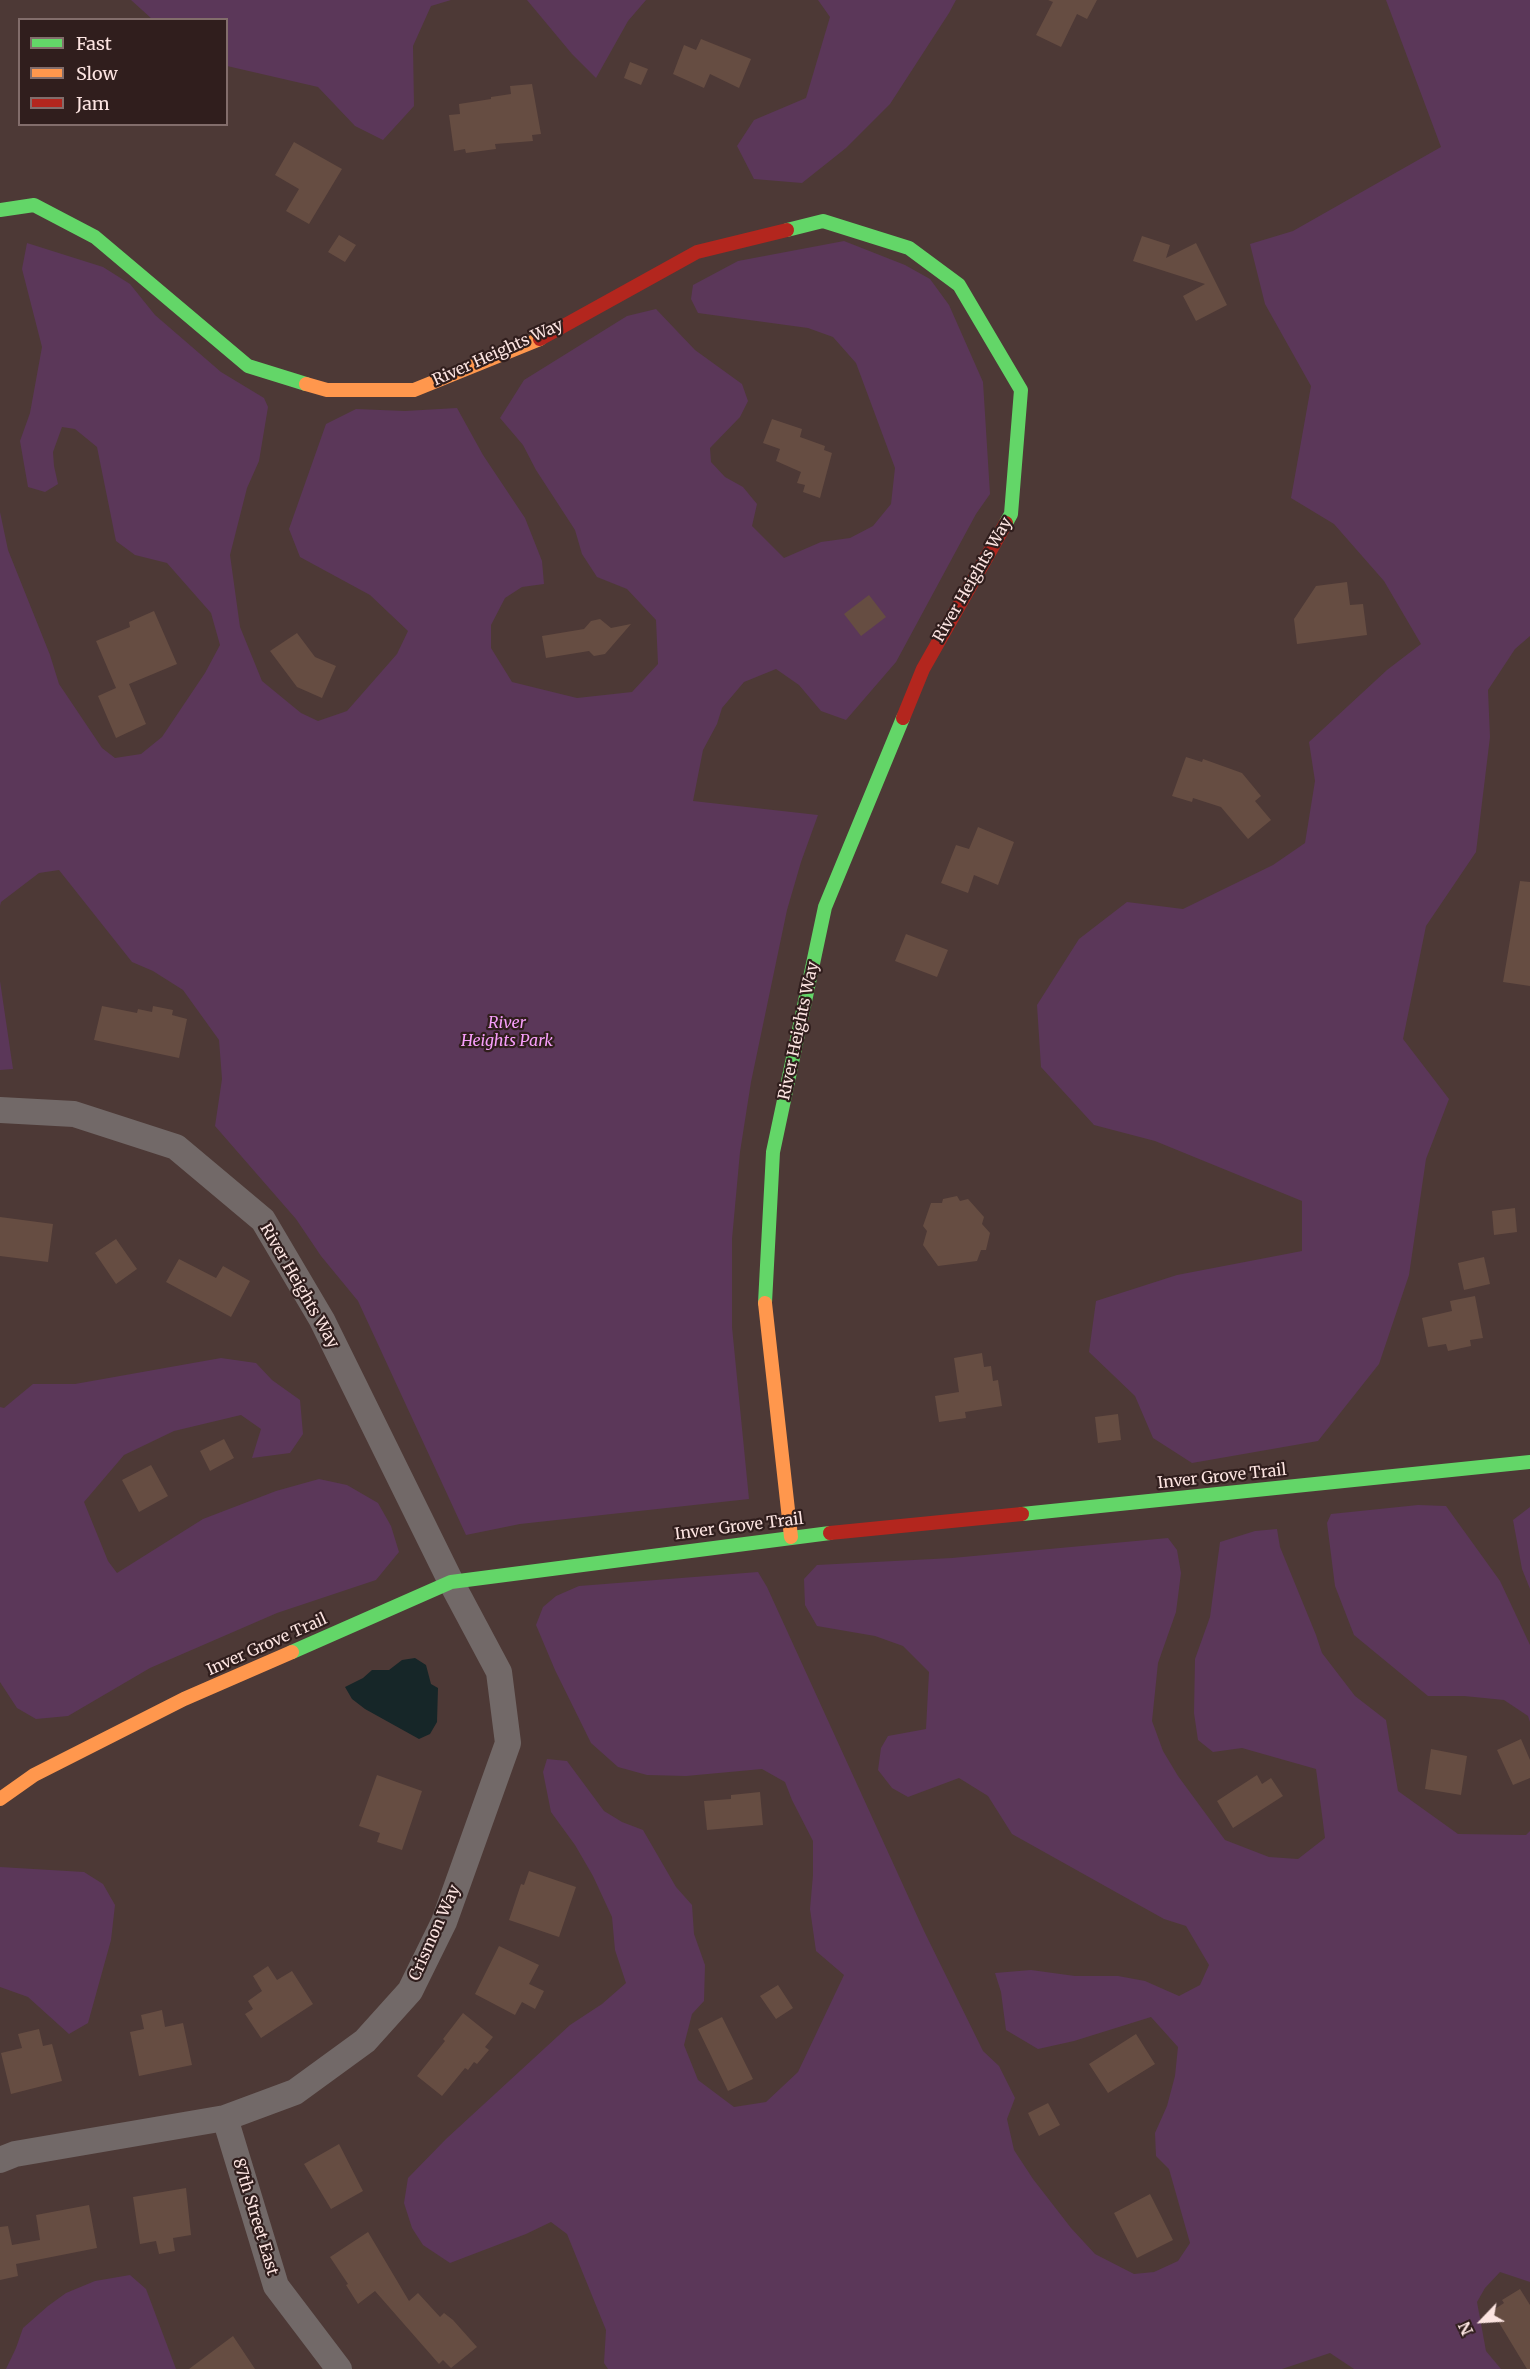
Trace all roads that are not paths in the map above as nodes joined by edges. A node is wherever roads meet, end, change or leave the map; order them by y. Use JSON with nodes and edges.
{"nodes":[{"id":1,"x":0,"y":210,"type":"edge"},
{"id":2,"x":0,"y":1110,"type":"edge"},
{"id":3,"x":1530,"y":1462,"type":"edge"},
{"id":4,"x":791,"y":1537,"type":"junction"},
{"id":5,"x":451,"y":1582,"type":"junction"},
{"id":6,"x":0,"y":1799,"type":"edge"},
{"id":7,"x":225,"y":2118,"type":"junction"},
{"id":8,"x":0,"y":2160,"type":"edge"},
{"id":9,"x":339,"y":2369,"type":"edge"}],
"edges":[{"from":1,"to":4,"type":"street","name":"River Heights Way"},
{"from":2,"to":5,"type":"street","name":"River Heights Way"},
{"from":3,"to":4,"type":"street","name":"Inver Grove Trail"},
{"from":4,"to":5,"type":"street","name":"Inver Grove Trail"},
{"from":5,"to":6,"type":"street","name":"Inver Grove Trail"},
{"from":5,"to":7,"type":"street","name":"Crismon Way"},
{"from":7,"to":8,"type":"street","name":"Crismon Way"},
{"from":7,"to":9,"type":"street","name":"87th Street East"}]}
